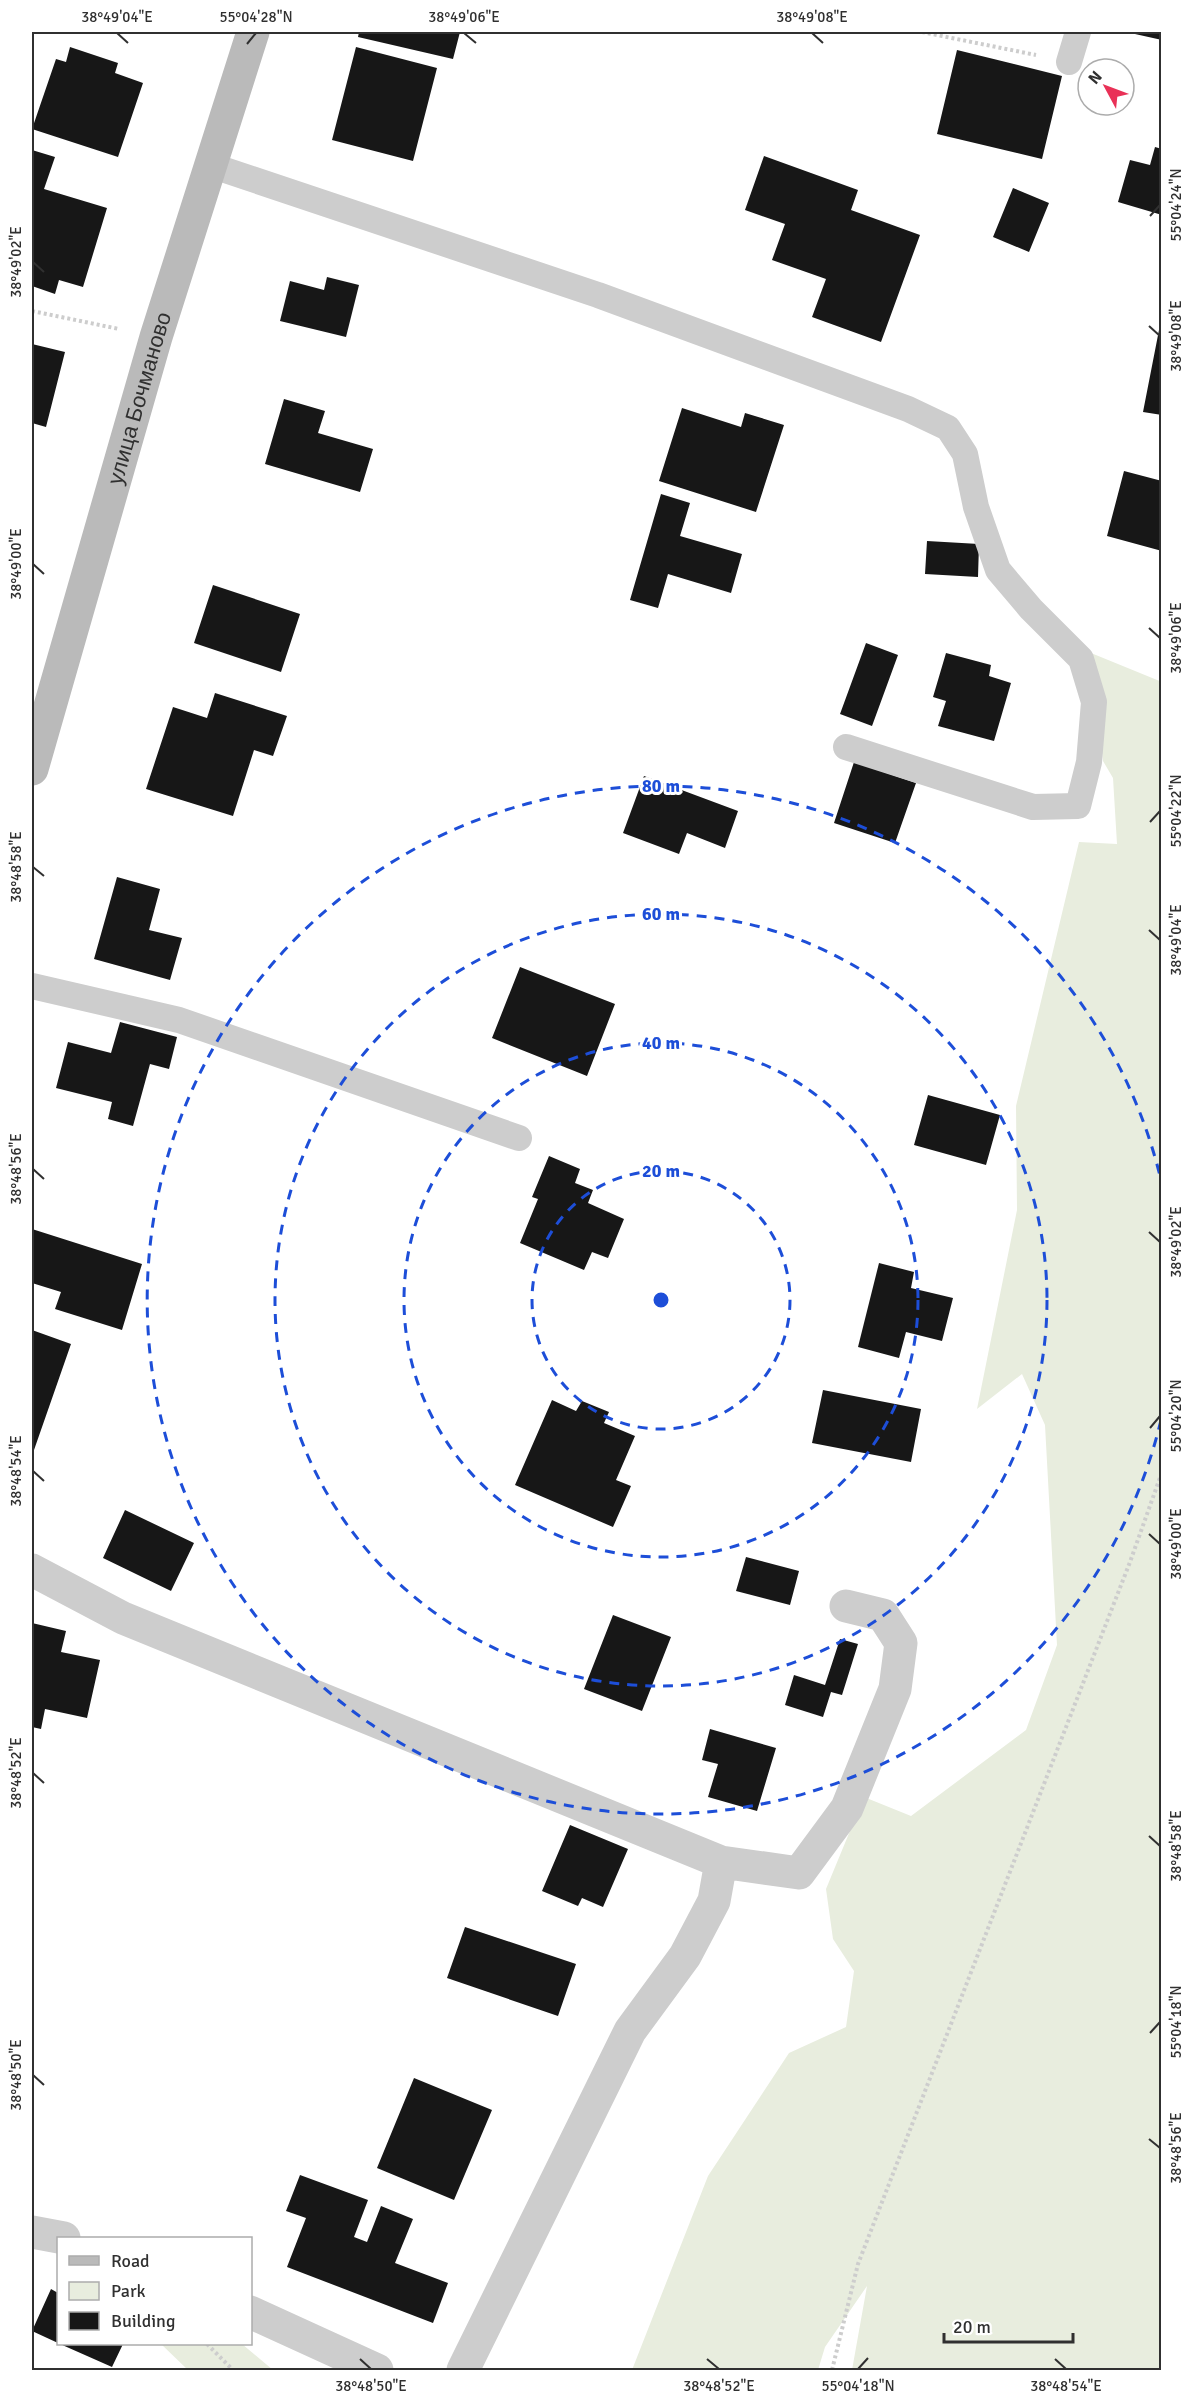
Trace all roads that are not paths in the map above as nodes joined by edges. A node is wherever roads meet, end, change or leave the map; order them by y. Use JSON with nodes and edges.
{"nodes":[{"id":1,"x":253,"y":32,"type":"edge"},
{"id":2,"x":1078,"y":32,"type":"edge"},
{"id":3,"x":1069,"y":62,"type":"road end"},
{"id":4,"x":210,"y":165,"type":"junction"},
{"id":5,"x":846,"y":747,"type":"dead end"},
{"id":6,"x":32,"y":769,"type":"edge"},
{"id":7,"x":32,"y":986,"type":"edge"},
{"id":8,"x":519,"y":1138,"type":"dead end"},
{"id":9,"x":32,"y":1570,"type":"edge"},
{"id":10,"x":846,"y":1606,"type":"dead end"},
{"id":11,"x":721,"y":1863,"type":"junction"},
{"id":12,"x":32,"y":2232,"type":"edge"},
{"id":13,"x":59,"y":2237,"type":"edge"},
{"id":14,"x":252,"y":2313,"type":"edge"},
{"id":15,"x":377,"y":2370,"type":"edge"},
{"id":16,"x":464,"y":2370,"type":"edge"}],
"edges":[{"from":1,"to":4,"type":"main road","name":"улица Бочманово"},
{"from":2,"to":3,"type":"lane"},
{"from":4,"to":5,"type":"lane"},
{"from":4,"to":6,"type":"main road","name":"улица Бочманово"},
{"from":7,"to":8,"type":"lane"},
{"from":9,"to":11,"type":"street"},
{"from":10,"to":11,"type":"street"},
{"from":11,"to":16,"type":"street"},
{"from":12,"to":13,"type":"street"},
{"from":14,"to":15,"type":"street"}]}
